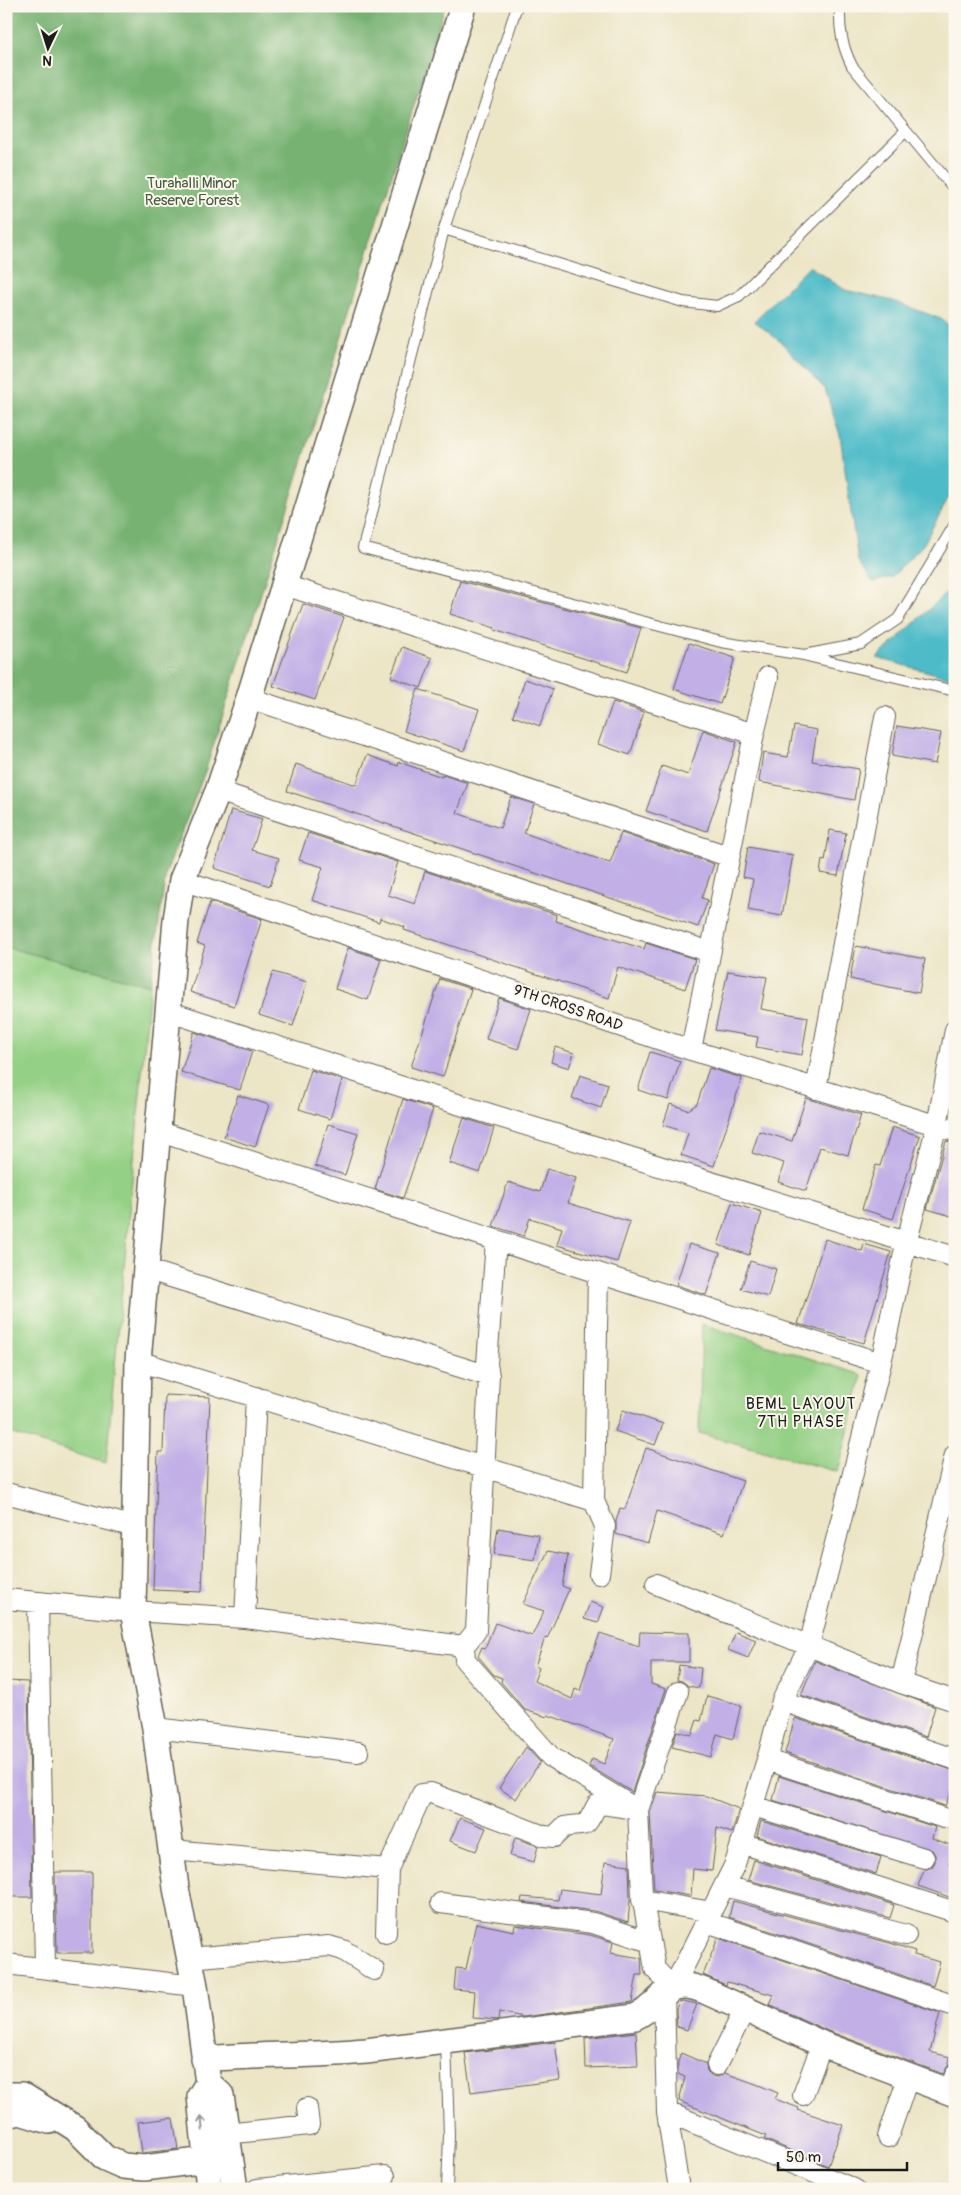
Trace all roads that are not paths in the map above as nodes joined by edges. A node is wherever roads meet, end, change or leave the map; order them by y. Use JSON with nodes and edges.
{"nodes":[{"id":1,"x":463,"y":6,"type":"edge"},
{"id":2,"x":517,"y":6,"type":"edge"},
{"id":3,"x":840,"y":6,"type":"edge"},
{"id":4,"x":905,"y":132,"type":"junction"},
{"id":5,"x":955,"y":190,"type":"edge"},
{"id":6,"x":444,"y":230,"type":"junction"},
{"id":7,"x":955,"y":524,"type":"edge"},
{"id":8,"x":284,"y":585,"type":"junction"},
{"id":9,"x":804,"y":655,"type":"junction"},
{"id":10,"x":768,"y":677,"type":"dead end"},
{"id":11,"x":955,"y":691,"type":"edge"},
{"id":12,"x":249,"y":698,"type":"junction"},
{"id":13,"x":885,"y":717,"type":"dead end"},
{"id":14,"x":754,"y":734,"type":"junction"},
{"id":15,"x":218,"y":791,"type":"junction"},
{"id":16,"x":728,"y":856,"type":"junction"},
{"id":17,"x":182,"y":880,"type":"junction"},
{"id":18,"x":710,"y":952,"type":"junction"},
{"id":19,"x":167,"y":1011,"type":"junction"},
{"id":20,"x":955,"y":1030,"type":"edge"},
{"id":21,"x":691,"y":1050,"type":"junction"},
{"id":22,"x":816,"y":1089,"type":"junction"},
{"id":23,"x":946,"y":1128,"type":"edge"},
{"id":24,"x":157,"y":1131,"type":"junction"},
{"id":25,"x":496,"y":1241,"type":"junction"},
{"id":26,"x":906,"y":1244,"type":"junction"},
{"id":27,"x":955,"y":1257,"type":"edge"},
{"id":28,"x":145,"y":1270,"type":"junction"},
{"id":29,"x":598,"y":1273,"type":"junction"},
{"id":30,"x":138,"y":1361,"type":"junction"},
{"id":31,"x":880,"y":1363,"type":"junction"},
{"id":32,"x":489,"y":1376,"type":"junction"},
{"id":33,"x":256,"y":1398,"type":"junction"},
{"id":34,"x":955,"y":1455,"type":"edge"},
{"id":35,"x":484,"y":1468,"type":"junction"},
{"id":36,"x":6,"y":1494,"type":"edge"},
{"id":37,"x":594,"y":1501,"type":"junction"},
{"id":38,"x":134,"y":1527,"type":"junction"},
{"id":39,"x":600,"y":1574,"type":"dead end"},
{"id":40,"x":656,"y":1584,"type":"dead end"},
{"id":41,"x":6,"y":1599,"type":"edge"},
{"id":42,"x":38,"y":1603,"type":"junction"},
{"id":43,"x":133,"y":1611,"type":"junction"},
{"id":44,"x":245,"y":1618,"type":"junction"},
{"id":45,"x":464,"y":1646,"type":"junction"},
{"id":46,"x":809,"y":1646,"type":"junction"},
{"id":47,"x":901,"y":1683,"type":"junction"},
{"id":48,"x":678,"y":1692,"type":"dead end"},
{"id":49,"x":782,"y":1701,"type":"junction"},
{"id":50,"x":955,"y":1701,"type":"edge"},
{"id":51,"x":155,"y":1728,"type":"junction"},
{"id":52,"x":358,"y":1752,"type":"dead end"},
{"id":53,"x":954,"y":1759,"type":"edge"},
{"id":54,"x":767,"y":1760,"type":"junction"},
{"id":55,"x":753,"y":1806,"type":"junction"},
{"id":56,"x":638,"y":1810,"type":"junction"},
{"id":57,"x":944,"y":1818,"type":"dead end"},
{"id":58,"x":741,"y":1843,"type":"junction"},
{"id":59,"x":171,"y":1850,"type":"junction"},
{"id":60,"x":924,"y":1858,"type":"dead end"},
{"id":61,"x":388,"y":1869,"type":"junction"},
{"id":62,"x":725,"y":1886,"type":"junction"},
{"id":63,"x":642,"y":1900,"type":"junction"},
{"id":64,"x":441,"y":1903,"type":"dead end"},
{"id":65,"x":955,"y":1912,"type":"edge"},
{"id":66,"x":709,"y":1917,"type":"junction"},
{"id":67,"x":386,"y":1933,"type":"dead end"},
{"id":68,"x":906,"y":1935,"type":"dead end"},
{"id":69,"x":650,"y":1942,"type":"junction"},
{"id":70,"x":189,"y":1958,"type":"junction"},
{"id":71,"x":6,"y":1964,"type":"edge"},
{"id":72,"x":45,"y":1967,"type":"junction"},
{"id":73,"x":374,"y":1970,"type":"dead end"},
{"id":74,"x":195,"y":1986,"type":"junction"},
{"id":75,"x":669,"y":1990,"type":"junction"},
{"id":76,"x":955,"y":2006,"type":"edge"},
{"id":77,"x":745,"y":2009,"type":"junction"},
{"id":78,"x":446,"y":2041,"type":"junction"},
{"id":79,"x":822,"y":2044,"type":"junction"},
{"id":80,"x":204,"y":2059,"type":"junction"},
{"id":81,"x":717,"y":2066,"type":"dead end"},
{"id":82,"x":908,"y":2078,"type":"junction"},
{"id":83,"x":208,"y":2083,"type":"junction"},
{"id":84,"x":953,"y":2087,"type":"edge"},
{"id":85,"x":6,"y":2095,"type":"edge"},
{"id":86,"x":803,"y":2095,"type":"dead end"},
{"id":87,"x":307,"y":2108,"type":"dead end"},
{"id":88,"x":667,"y":2112,"type":"junction"},
{"id":89,"x":6,"y":2115,"type":"edge"},
{"id":90,"x":75,"y":2128,"type":"junction"},
{"id":91,"x":888,"y":2137,"type":"dead end"},
{"id":92,"x":228,"y":2146,"type":"junction"},
{"id":93,"x":206,"y":2161,"type":"junction"},
{"id":94,"x":386,"y":2176,"type":"dead end"},
{"id":95,"x":209,"y":2189,"type":"edge"},
{"id":96,"x":235,"y":2189,"type":"edge"},
{"id":97,"x":258,"y":2189,"type":"edge"},
{"id":98,"x":447,"y":2189,"type":"edge"},
{"id":99,"x":679,"y":2189,"type":"edge"},
{"id":100,"x":854,"y":2189,"type":"edge"}],
"edges":[{"from":1,"to":8,"type":"street"},
{"from":2,"to":6,"type":"lane"},
{"from":3,"to":4,"type":"lane"},
{"from":4,"to":5,"type":"lane"},
{"from":4,"to":6,"type":"lane"},
{"from":6,"to":9,"type":"lane"},
{"from":7,"to":9,"type":"lane"},
{"from":8,"to":12,"type":"street"},
{"from":8,"to":14,"type":"street"},
{"from":9,"to":11,"type":"lane"},
{"from":10,"to":14,"type":"street"},
{"from":12,"to":15,"type":"street"},
{"from":12,"to":16,"type":"street"},
{"from":13,"to":22,"type":"street"},
{"from":14,"to":16,"type":"street"},
{"from":15,"to":17,"type":"street"},
{"from":15,"to":18,"type":"street"},
{"from":16,"to":18,"type":"street"},
{"from":17,"to":19,"type":"street"},
{"from":17,"to":21,"type":"street","name":"9TH CROSS ROAD"},
{"from":18,"to":21,"type":"street"},
{"from":19,"to":24,"type":"street"},
{"from":19,"to":26,"type":"street"},
{"from":20,"to":23,"type":"street"},
{"from":21,"to":22,"type":"street","name":"9TH CROSS ROAD"},
{"from":22,"to":23,"type":"street","name":"9TH CROSS ROAD"},
{"from":23,"to":26,"type":"street"},
{"from":24,"to":25,"type":"street"},
{"from":24,"to":28,"type":"street"},
{"from":25,"to":29,"type":"street"},
{"from":25,"to":32,"type":"street"},
{"from":26,"to":27,"type":"street"},
{"from":26,"to":31,"type":"street"},
{"from":28,"to":30,"type":"street"},
{"from":28,"to":32,"type":"street"},
{"from":29,"to":31,"type":"street"},
{"from":29,"to":37,"type":"street"},
{"from":30,"to":33,"type":"street"},
{"from":30,"to":38,"type":"street"},
{"from":31,"to":46,"type":"street"},
{"from":32,"to":35,"type":"street"},
{"from":33,"to":35,"type":"street"},
{"from":33,"to":44,"type":"street"},
{"from":34,"to":47,"type":"street"},
{"from":35,"to":37,"type":"street"},
{"from":35,"to":45,"type":"street"},
{"from":36,"to":38,"type":"street"},
{"from":37,"to":39,"type":"street"},
{"from":38,"to":43,"type":"street"},
{"from":40,"to":46,"type":"street"},
{"from":41,"to":42,"type":"street"},
{"from":42,"to":43,"type":"street"},
{"from":42,"to":72,"type":"street"},
{"from":43,"to":44,"type":"street"},
{"from":43,"to":51,"type":"street"},
{"from":44,"to":45,"type":"street"},
{"from":45,"to":56,"type":"street"},
{"from":46,"to":47,"type":"street"},
{"from":46,"to":49,"type":"street"},
{"from":47,"to":50,"type":"street"},
{"from":48,"to":56,"type":"street"},
{"from":49,"to":53,"type":"street"},
{"from":49,"to":54,"type":"street"},
{"from":51,"to":52,"type":"street"},
{"from":51,"to":59,"type":"street"},
{"from":54,"to":55,"type":"street"},
{"from":54,"to":57,"type":"street"},
{"from":55,"to":58,"type":"street"},
{"from":55,"to":60,"type":"street"},
{"from":56,"to":61,"type":"street"},
{"from":56,"to":63,"type":"street"},
{"from":58,"to":62,"type":"street"},
{"from":58,"to":65,"type":"street"},
{"from":59,"to":61,"type":"street"},
{"from":59,"to":70,"type":"street"},
{"from":61,"to":67,"type":"street"},
{"from":62,"to":66,"type":"street"},
{"from":62,"to":68,"type":"street"},
{"from":63,"to":66,"type":"street"},
{"from":63,"to":69,"type":"street"},
{"from":64,"to":69,"type":"street"},
{"from":66,"to":75,"type":"street"},
{"from":66,"to":76,"type":"street"},
{"from":69,"to":75,"type":"street"},
{"from":70,"to":73,"type":"street"},
{"from":70,"to":74,"type":"street"},
{"from":71,"to":72,"type":"street"},
{"from":72,"to":74,"type":"street"},
{"from":74,"to":80,"type":"street"},
{"from":75,"to":77,"type":"street"},
{"from":75,"to":78,"type":"street"},
{"from":75,"to":88,"type":"street"},
{"from":77,"to":79,"type":"street"},
{"from":77,"to":81,"type":"street"},
{"from":78,"to":80,"type":"street"},
{"from":78,"to":98,"type":"lane"},
{"from":79,"to":82,"type":"street"},
{"from":79,"to":86,"type":"street"},
{"from":80,"to":83,"type":"street"},
{"from":82,"to":84,"type":"street"},
{"from":82,"to":91,"type":"street"},
{"from":83,"to":92,"type":"street"},
{"from":93,"to":83,"type":"street","one_way":true},
{"from":85,"to":90,"type":"street"},
{"from":87,"to":92,"type":"street"},
{"from":88,"to":99,"type":"street"},
{"from":88,"to":100,"type":"street"},
{"from":89,"to":90,"type":"street"},
{"from":90,"to":93,"type":"street"},
{"from":92,"to":93,"type":"street"},
{"from":92,"to":96,"type":"street"},
{"from":93,"to":95,"type":"street"},
{"from":94,"to":97,"type":"street"}]}
